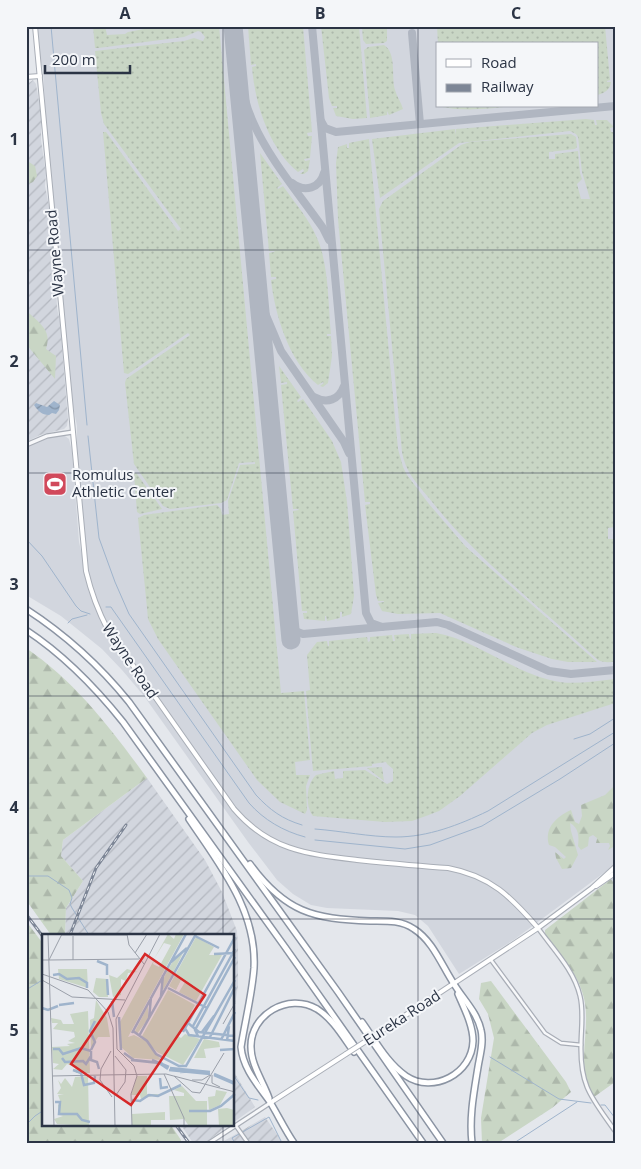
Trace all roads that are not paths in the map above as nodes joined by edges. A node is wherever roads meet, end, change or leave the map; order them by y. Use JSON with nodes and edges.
{"nodes":[{"id":1,"x":35,"y":26,"type":"edge"},
{"id":2,"x":40,"y":76,"type":"junction"},
{"id":3,"x":26,"y":77,"type":"edge"},
{"id":4,"x":74,"y":432,"type":"junction"},
{"id":5,"x":26,"y":445,"type":"edge"},
{"id":6,"x":26,"y":609,"type":"edge"},
{"id":7,"x":26,"y":630,"type":"edge"},
{"id":8,"x":180,"y":771,"type":"junction"},
{"id":9,"x":167,"y":782,"type":"junction"},
{"id":10,"x":615,"y":867,"type":"edge"},
{"id":11,"x":615,"y":873,"type":"edge"},
{"id":12,"x":592,"y":888,"type":"junction"},
{"id":13,"x":538,"y":928,"type":"junction"},
{"id":14,"x":490,"y":960,"type":"junction"},
{"id":15,"x":453,"y":984,"type":"junction"},
{"id":16,"x":338,"y":992,"type":"junction"},
{"id":17,"x":581,"y":1046,"type":"junction"},
{"id":18,"x":388,"y":1094,"type":"junction"},
{"id":19,"x":270,"y":1103,"type":"junction"},
{"id":20,"x":236,"y":1126,"type":"junction"},
{"id":21,"x":615,"y":1131,"type":"edge"},
{"id":22,"x":210,"y":1143,"type":"edge"},
{"id":23,"x":248,"y":1143,"type":"edge"},
{"id":24,"x":294,"y":1143,"type":"edge"},
{"id":25,"x":423,"y":1143,"type":"edge"},
{"id":26,"x":443,"y":1143,"type":"edge"},
{"id":27,"x":472,"y":1143,"type":"edge"}],
"edges":[{"from":1,"to":2,"type":"main road","name":"Wayne Road"},
{"from":2,"to":3,"type":"main road"},
{"from":2,"to":4,"type":"main road","name":"Wayne Road"},
{"from":4,"to":5,"type":"street"},
{"from":4,"to":13,"type":"main road","name":"Wayne Road"},
{"from":6,"to":8,"type":"highway"},
{"from":7,"to":9,"type":"highway"},
{"from":8,"to":15,"type":"highway"},
{"from":8,"to":16,"type":"highway"},
{"from":9,"to":18,"type":"highway"},
{"from":9,"to":19,"type":"highway"},
{"from":10,"to":12,"type":"main road","name":"Eureka Road"},
{"from":11,"to":12,"type":"main road","name":"Eureka Road"},
{"from":12,"to":13,"type":"main road","name":"Eureka Road"},
{"from":13,"to":14,"type":"main road","name":"Eureka Road"},
{"from":13,"to":17,"type":"street"},
{"from":14,"to":15,"type":"main road","name":"Eureka Road"},
{"from":14,"to":17,"type":"street"},
{"from":15,"to":16,"type":"highway"},
{"from":15,"to":19,"type":"main road","name":"Eureka Road","bridge":true},
{"from":15,"to":27,"type":"highway"},
{"from":16,"to":26,"type":"highway"},
{"from":17,"to":21,"type":"street"},
{"from":18,"to":19,"type":"highway"},
{"from":18,"to":25,"type":"highway"},
{"from":19,"to":20,"type":"street","name":"Eureka Road"},
{"from":19,"to":24,"type":"highway"},
{"from":20,"to":22,"type":"street","name":"Eureka Road"},
{"from":20,"to":23,"type":"street"}]}
